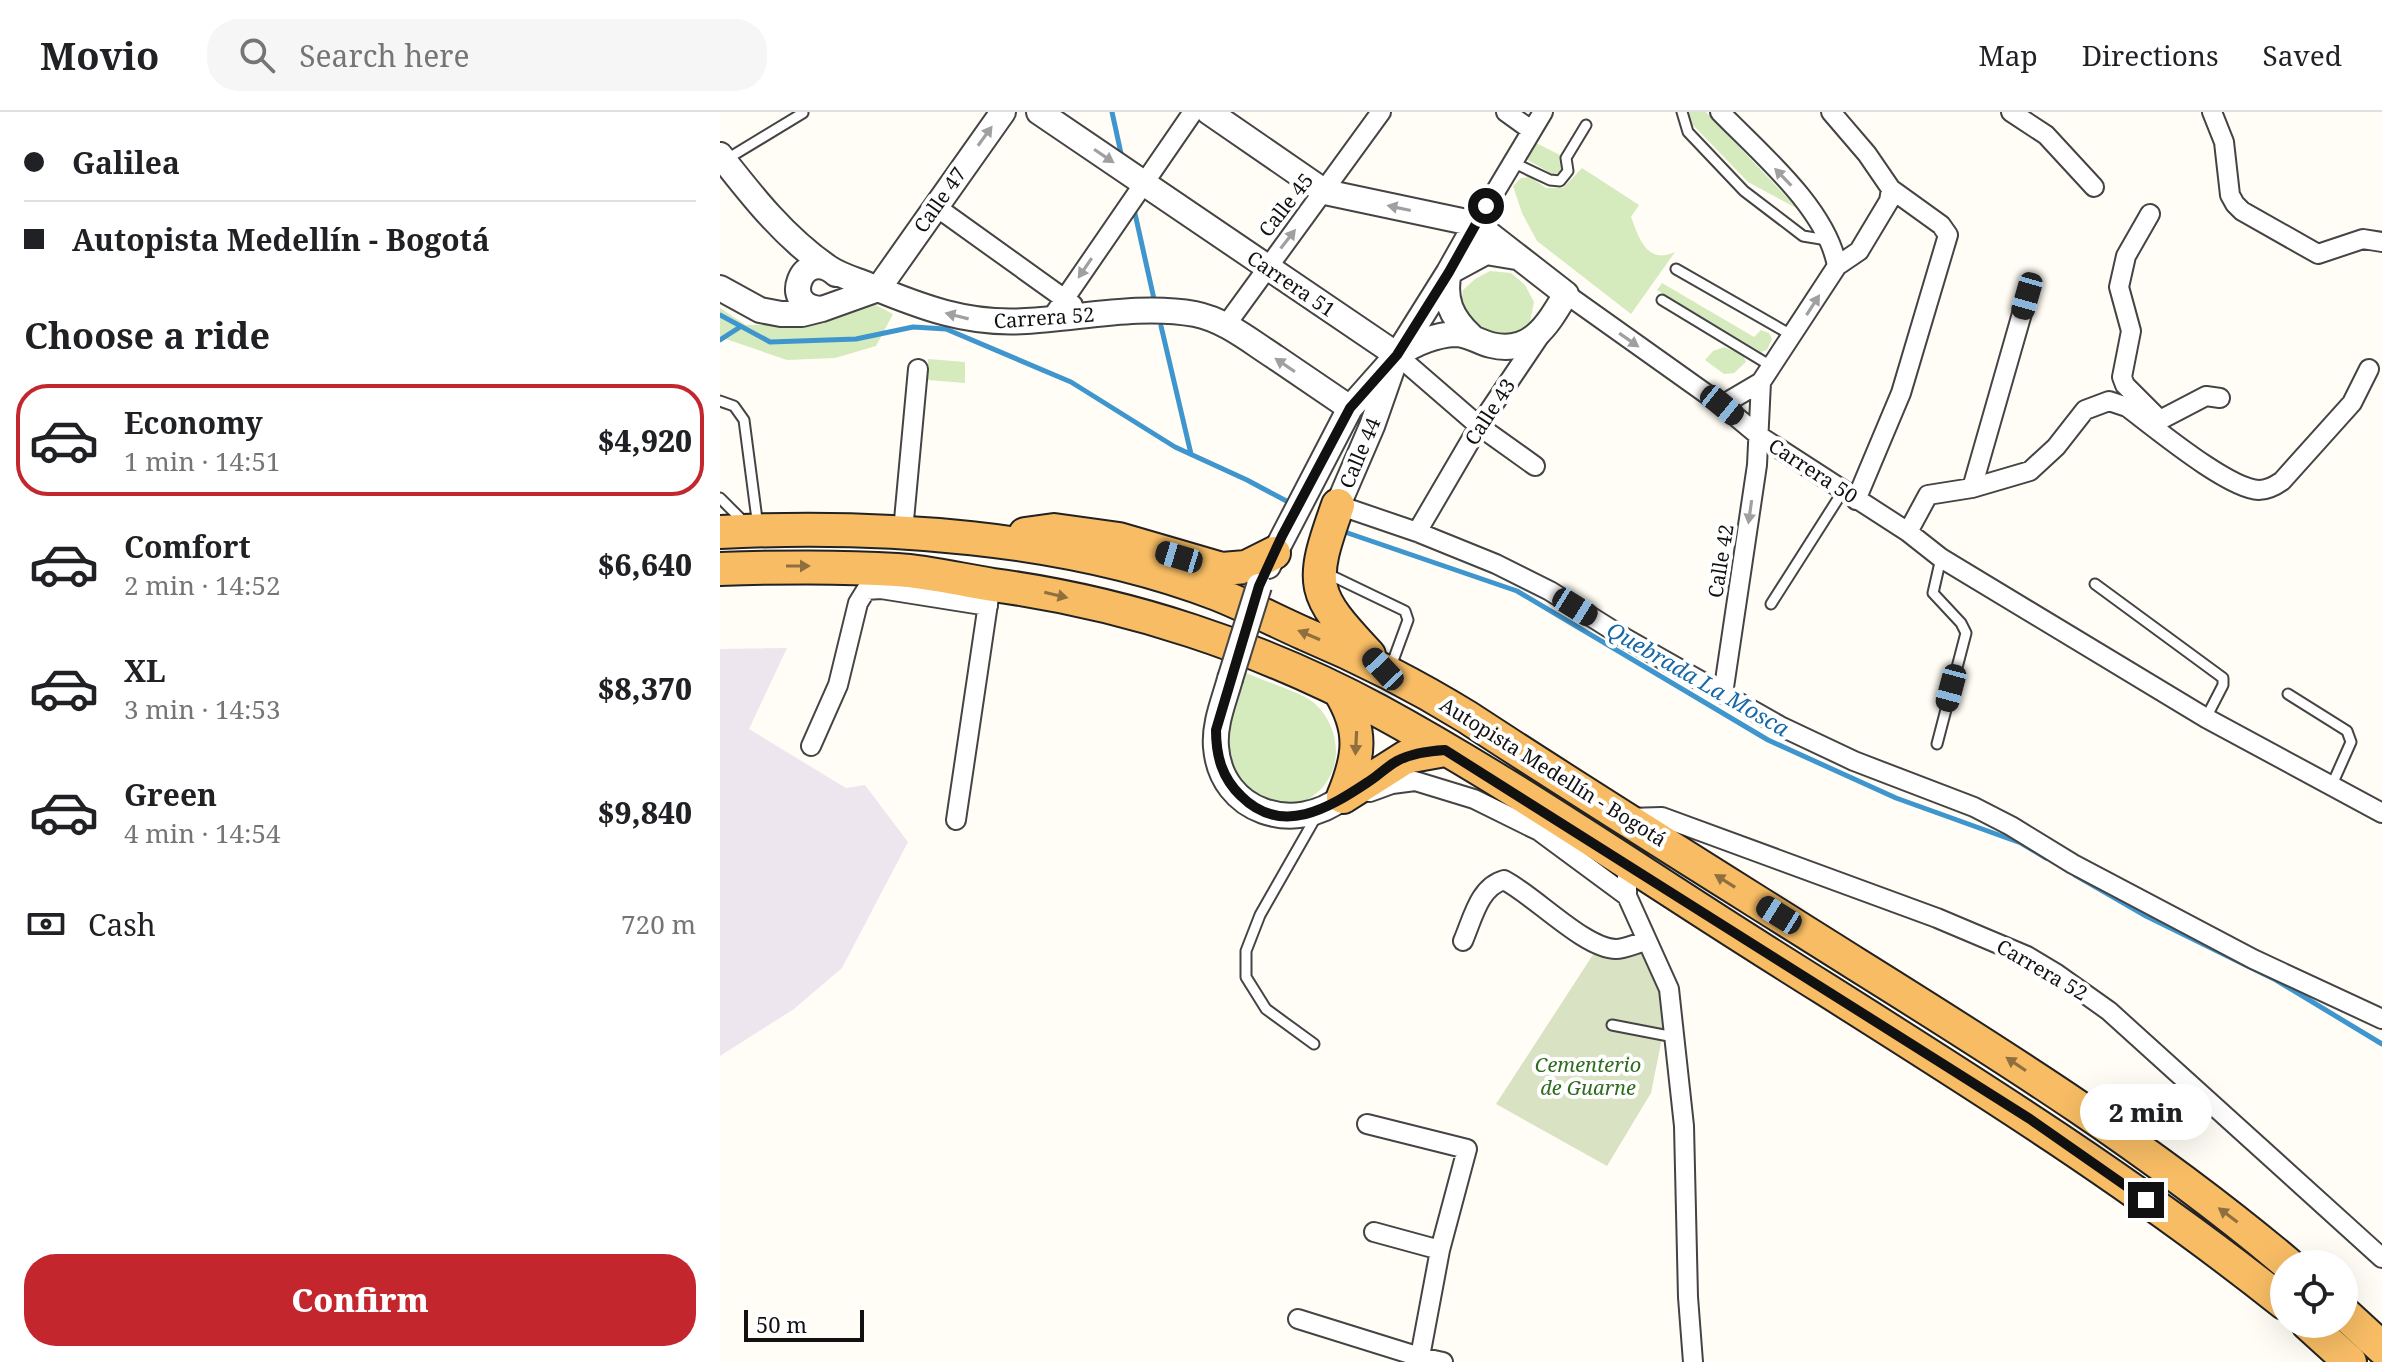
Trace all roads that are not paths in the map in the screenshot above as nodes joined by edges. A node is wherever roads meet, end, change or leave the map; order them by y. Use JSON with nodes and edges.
{"nodes":[{"id":1,"x":1003,"y":112,"type":"edge"},
{"id":2,"x":1039,"y":112,"type":"edge"},
{"id":3,"x":1193,"y":112,"type":"edge"},
{"id":4,"x":1209,"y":112,"type":"edge"},
{"id":5,"x":1381,"y":112,"type":"edge"},
{"id":6,"x":1506,"y":112,"type":"edge"},
{"id":7,"x":1543,"y":112,"type":"edge"},
{"id":8,"x":1682,"y":112,"type":"edge"},
{"id":9,"x":1720,"y":112,"type":"edge"},
{"id":10,"x":1831,"y":112,"type":"edge"},
{"id":11,"x":2011,"y":112,"type":"edge"},
{"id":12,"x":2212,"y":112,"type":"edge"},
{"id":13,"x":803,"y":113,"type":"edge"},
{"id":14,"x":1586,"y":125,"type":"dead end"},
{"id":15,"x":1531,"y":130,"type":"junction"},
{"id":16,"x":722,"y":158,"type":"edge"},
{"id":17,"x":1512,"y":162,"type":"junction"},
{"id":18,"x":1143,"y":182,"type":"junction"},
{"id":19,"x":2094,"y":187,"type":"dead end"},
{"id":20,"x":1891,"y":189,"type":"junction"},
{"id":21,"x":1325,"y":192,"type":"junction"},
{"id":22,"x":935,"y":206,"type":"junction"},
{"id":23,"x":2150,"y":214,"type":"dead end"},
{"id":24,"x":1476,"y":224,"type":"junction"},
{"id":25,"x":1827,"y":240,"type":"junction"},
{"id":26,"x":2382,"y":242,"type":"edge"},
{"id":27,"x":1524,"y":262,"type":"junction"},
{"id":28,"x":1837,"y":266,"type":"junction"},
{"id":29,"x":1266,"y":267,"type":"junction"},
{"id":30,"x":831,"y":269,"type":"junction"},
{"id":31,"x":1676,"y":269,"type":"dead end"},
{"id":32,"x":1449,"y":272,"type":"junction"},
{"id":33,"x":798,"y":284,"type":"junction"},
{"id":34,"x":720,"y":288,"type":"edge"},
{"id":35,"x":878,"y":289,"type":"junction"},
{"id":36,"x":1566,"y":294,"type":"junction"},
{"id":37,"x":2027,"y":296,"type":"dead end"},
{"id":38,"x":1064,"y":299,"type":"junction"},
{"id":39,"x":1662,"y":300,"type":"dead end"},
{"id":40,"x":828,"y":307,"type":"junction"},
{"id":41,"x":760,"y":310,"type":"junction"},
{"id":42,"x":1087,"y":314,"type":"junction"},
{"id":43,"x":1050,"y":320,"type":"junction"},
{"id":44,"x":1226,"y":325,"type":"junction"},
{"id":45,"x":1544,"y":330,"type":"junction"},
{"id":46,"x":1471,"y":336,"type":"junction"},
{"id":47,"x":1793,"y":336,"type":"junction"},
{"id":48,"x":1397,"y":355,"type":"junction"},
{"id":49,"x":918,"y":369,"type":"dead end"},
{"id":50,"x":2369,"y":369,"type":"dead end"},
{"id":51,"x":1766,"y":374,"type":"junction"},
{"id":52,"x":2220,"y":398,"type":"dead end"},
{"id":53,"x":720,"y":401,"type":"edge"},
{"id":54,"x":1722,"y":405,"type":"junction"},
{"id":55,"x":1350,"y":408,"type":"junction"},
{"id":56,"x":2157,"y":423,"type":"junction"},
{"id":57,"x":1479,"y":426,"type":"junction"},
{"id":58,"x":1758,"y":435,"type":"junction"},
{"id":59,"x":1535,"y":466,"type":"dead end"},
{"id":60,"x":1972,"y":488,"type":"junction"},
{"id":61,"x":1850,"y":496,"type":"junction"},
{"id":62,"x":720,"y":498,"type":"edge"},
{"id":63,"x":1336,"y":509,"type":"junction"},
{"id":64,"x":755,"y":530,"type":"junction"},
{"id":65,"x":903,"y":531,"type":"junction"},
{"id":66,"x":720,"y":532,"type":"edge"},
{"id":67,"x":1417,"y":532,"type":"junction"},
{"id":68,"x":1908,"y":532,"type":"junction"},
{"id":69,"x":990,"y":542,"type":"junction"},
{"id":70,"x":1278,"y":545,"type":"junction"},
{"id":71,"x":1941,"y":558,"type":"junction"},
{"id":72,"x":1320,"y":562,"type":"junction"},
{"id":73,"x":720,"y":569,"type":"edge"},
{"id":74,"x":2095,"y":584,"type":"dead end"},
{"id":75,"x":990,"y":595,"type":"junction"},
{"id":76,"x":1771,"y":604,"type":"dead end"},
{"id":77,"x":1386,"y":670,"type":"junction"},
{"id":78,"x":1340,"y":692,"type":"junction"},
{"id":79,"x":1723,"y":694,"type":"junction"},
{"id":80,"x":2288,"y":694,"type":"dead end"},
{"id":81,"x":2206,"y":718,"type":"junction"},
{"id":82,"x":1937,"y":744,"type":"dead end"},
{"id":83,"x":811,"y":746,"type":"dead end"},
{"id":84,"x":1445,"y":750,"type":"junction"},
{"id":85,"x":2331,"y":787,"type":"junction"},
{"id":86,"x":1331,"y":804,"type":"junction"},
{"id":87,"x":2382,"y":813,"type":"edge"},
{"id":88,"x":1625,"y":818,"type":"junction"},
{"id":89,"x":956,"y":820,"type":"dead end"},
{"id":90,"x":1627,"y":880,"type":"junction"},
{"id":91,"x":1463,"y":941,"type":"dead end"},
{"id":92,"x":1646,"y":941,"type":"junction"},
{"id":93,"x":2382,"y":1019,"type":"edge"},
{"id":94,"x":1612,"y":1025,"type":"dead end"},
{"id":95,"x":1674,"y":1037,"type":"junction"},
{"id":96,"x":1314,"y":1044,"type":"dead end"},
{"id":97,"x":1367,"y":1124,"type":"dead end"},
{"id":98,"x":1374,"y":1232,"type":"dead end"},
{"id":99,"x":1440,"y":1250,"type":"junction"},
{"id":100,"x":2271,"y":1250,"type":"edge"},
{"id":101,"x":2382,"y":1258,"type":"edge"},
{"id":102,"x":2270,"y":1292,"type":"edge"},
{"id":103,"x":1298,"y":1319,"type":"dead end"},
{"id":104,"x":2358,"y":1326,"type":"edge"},
{"id":105,"x":2323,"y":1338,"type":"edge"},
{"id":106,"x":2382,"y":1348,"type":"edge"},
{"id":107,"x":1419,"y":1360,"type":"edge"},
{"id":108,"x":1443,"y":1362,"type":"edge"},
{"id":109,"x":1693,"y":1362,"type":"edge"},
{"id":110,"x":2350,"y":1362,"type":"edge"}],
"edges":[{"from":22,"to":1,"type":"street","name":"Calle 47","one_way":true},
{"from":2,"to":18,"type":"street","name":"Carrera 51","one_way":true},
{"from":3,"to":18,"type":"street"},
{"from":4,"to":21,"type":"street","name":"Carrera 50"},
{"from":5,"to":21,"type":"street","name":"Calle 45"},
{"from":6,"to":15,"type":"street"},
{"from":7,"to":15,"type":"street","name":"Calle 44"},
{"from":8,"to":25,"type":"lane"},
{"from":25,"to":9,"type":"street","one_way":true},
{"from":10,"to":20,"type":"street"},
{"from":11,"to":19,"type":"street"},
{"from":12,"to":26,"type":"street"},
{"from":13,"to":16,"type":"lane"},
{"from":14,"to":17,"type":"lane"},
{"from":15,"to":17,"type":"street","name":"Calle 44"},
{"from":16,"to":30,"type":"street","name":"Carrera 52"},
{"from":17,"to":24,"type":"street","name":"Calle 44"},
{"from":18,"to":29,"type":"street","name":"Carrera 51"},
{"from":18,"to":38,"type":"street","one_way":true},
{"from":20,"to":28,"type":"street"},
{"from":20,"to":61,"type":"street"},
{"from":24,"to":21,"type":"street","name":"Carrera 50","one_way":true},
{"from":29,"to":21,"type":"street","name":"Calle 45","one_way":true},
{"from":22,"to":35,"type":"street","name":"Calle 47"},
{"from":22,"to":38,"type":"street"},
{"from":23,"to":56,"type":"street"},
{"from":24,"to":27,"type":"street","name":"Carrera 50"},
{"from":24,"to":32,"type":"street","name":"Calle 44"},
{"from":25,"to":28,"type":"street"},
{"from":27,"to":32,"type":"street"},
{"from":27,"to":36,"type":"street","name":"Carrera 50"},
{"from":27,"to":45,"type":"street"},
{"from":47,"to":28,"type":"street","one_way":true},
{"from":29,"to":44,"type":"street","name":"Calle 45"},
{"from":29,"to":48,"type":"street","name":"Carrera 51"},
{"from":30,"to":33,"type":"street"},
{"from":30,"to":35,"type":"street","name":"Carrera 52"},
{"from":30,"to":40,"type":"street"},
{"from":31,"to":47,"type":"lane"},
{"from":32,"to":46,"type":"street"},
{"from":32,"to":48,"type":"street","name":"Calle 44"},
{"from":33,"to":40,"type":"street"},
{"from":33,"to":41,"type":"street"},
{"from":34,"to":41,"type":"street"},
{"from":35,"to":40,"type":"street"},
{"from":43,"to":35,"type":"street","name":"Carrera 52","one_way":true},
{"from":36,"to":45,"type":"street","name":"Calle 43"},
{"from":36,"to":54,"type":"street","name":"Carrera 50","one_way":true},
{"from":37,"to":60,"type":"street"},
{"from":38,"to":42,"type":"street"},
{"from":38,"to":43,"type":"street"},
{"from":39,"to":51,"type":"lane"},
{"from":40,"to":41,"type":"street"},
{"from":42,"to":43,"type":"street","name":"Carrera 52"},
{"from":42,"to":44,"type":"street","name":"Carrera 52"},
{"from":55,"to":44,"type":"street","name":"Carrera 52","one_way":true},
{"from":45,"to":46,"type":"street"},
{"from":45,"to":57,"type":"street","name":"Calle 43"},
{"from":46,"to":48,"type":"street"},
{"from":47,"to":51,"type":"street"},
{"from":48,"to":55,"type":"street","name":"Calle 44"},
{"from":48,"to":57,"type":"street","name":"Carrera 51"},
{"from":48,"to":63,"type":"street","name":"Calle 44"},
{"from":49,"to":65,"type":"street"},
{"from":50,"to":56,"type":"street"},
{"from":51,"to":54,"type":"street"},
{"from":51,"to":58,"type":"street","name":"Calle 42"},
{"from":52,"to":56,"type":"street"},
{"from":53,"to":64,"type":"lane"},
{"from":54,"to":58,"type":"street","name":"Carrera 50"},
{"from":55,"to":70,"type":"street","name":"Calle 44"},
{"from":56,"to":60,"type":"street"},
{"from":57,"to":59,"type":"street","name":"Carrera 51"},
{"from":57,"to":67,"type":"street","name":"Calle 43"},
{"from":58,"to":61,"type":"street","name":"Carrera 50"},
{"from":58,"to":79,"type":"street","name":"Calle 42","one_way":true},
{"from":60,"to":68,"type":"street"},
{"from":61,"to":68,"type":"street","name":"Carrera 50"},
{"from":61,"to":76,"type":"lane"},
{"from":62,"to":64,"type":"lane"},
{"from":63,"to":67,"type":"street"},
{"from":63,"to":72,"type":"highway"},
{"from":64,"to":65,"type":"highway","name":"Autopista Medellín - Bogotá"},
{"from":64,"to":66,"type":"highway","name":"Autopista Medellín - Bogotá"},
{"from":65,"to":69,"type":"highway","name":"Autopista Medellín - Bogotá"},
{"from":67,"to":79,"type":"street"},
{"from":68,"to":71,"type":"street","name":"Carrera 50"},
{"from":69,"to":70,"type":"highway"},
{"from":77,"to":69,"type":"highway","name":"Autopista Medellín - Bogotá","one_way":true},
{"from":70,"to":86,"type":"street","name":"Calle 44","bridge":true},
{"from":71,"to":81,"type":"street","name":"Carrera 50"},
{"from":71,"to":82,"type":"lane"},
{"from":72,"to":77,"type":"highway"},
{"from":72,"to":77,"type":"lane"},
{"from":73,"to":75,"type":"highway","name":"Autopista Medellín - Bogotá","one_way":true},
{"from":74,"to":81,"type":"lane"},
{"from":75,"to":78,"type":"highway","name":"Autopista Medellín - Bogotá","one_way":true},
{"from":75,"to":83,"type":"street"},
{"from":75,"to":89,"type":"street"},
{"from":77,"to":88,"type":"highway","name":"Autopista Medellín - Bogotá"},
{"from":78,"to":84,"type":"highway","name":"Autopista Medellín - Bogotá"},
{"from":78,"to":86,"type":"highway","one_way":true},
{"from":79,"to":93,"type":"street"},
{"from":80,"to":85,"type":"lane"},
{"from":81,"to":85,"type":"street","name":"Carrera 50"},
{"from":84,"to":86,"type":"highway"},
{"from":84,"to":90,"type":"highway","name":"Autopista Medellín - Bogotá"},
{"from":85,"to":87,"type":"street","name":"Carrera 50"},
{"from":86,"to":90,"type":"street"},
{"from":86,"to":96,"type":"lane"},
{"from":100,"to":88,"type":"highway","name":"Autopista Medellín - Bogotá","one_way":true},
{"from":88,"to":101,"type":"street","name":"Carrera 52"},
{"from":90,"to":92,"type":"street"},
{"from":90,"to":102,"type":"highway","name":"Autopista Medellín - Bogotá"},
{"from":91,"to":92,"type":"street"},
{"from":92,"to":95,"type":"street"},
{"from":94,"to":95,"type":"lane"},
{"from":95,"to":109,"type":"street"},
{"from":97,"to":99,"type":"street"},
{"from":98,"to":99,"type":"street"},
{"from":99,"to":107,"type":"street"},
{"from":103,"to":107,"type":"street"},
{"from":104,"to":106,"type":"highway"},
{"from":105,"to":110,"type":"highway"},
{"from":107,"to":108,"type":"street"}]}
